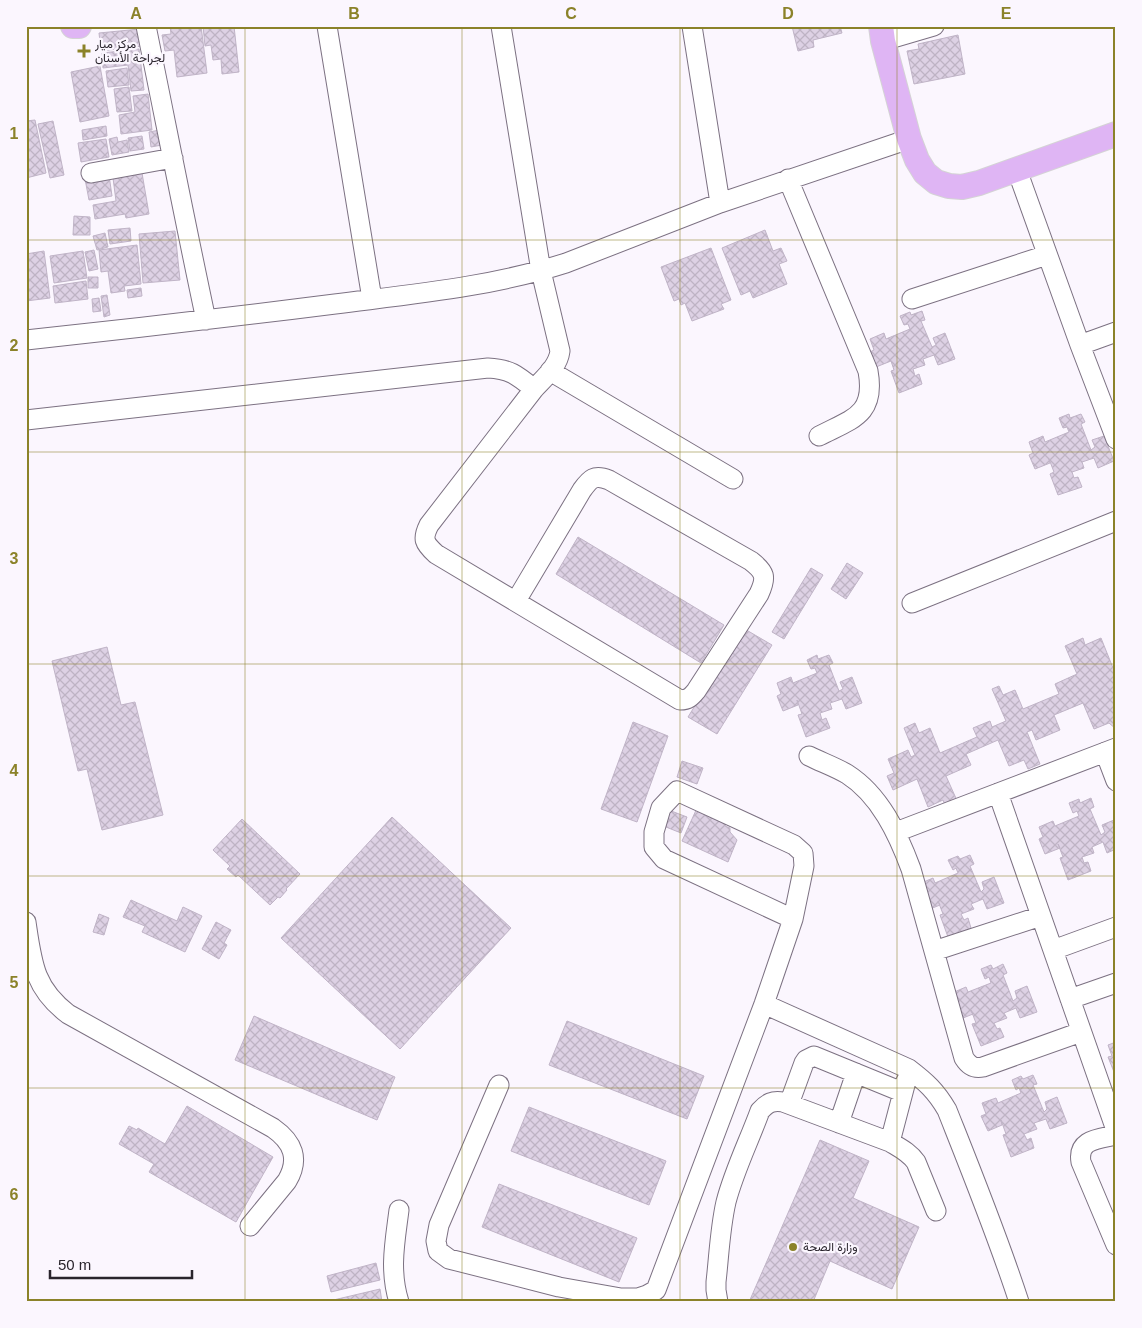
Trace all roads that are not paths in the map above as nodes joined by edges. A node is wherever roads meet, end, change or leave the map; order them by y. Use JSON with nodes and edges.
{"nodes":[{"id":1,"x":73,"y":26,"type":"edge"},
{"id":2,"x":80,"y":26,"type":"edge"},
{"id":3,"x":146,"y":26,"type":"edge"},
{"id":4,"x":327,"y":26,"type":"edge"},
{"id":5,"x":501,"y":26,"type":"edge"},
{"id":6,"x":692,"y":26,"type":"edge"},
{"id":7,"x":934,"y":26,"type":"edge"},
{"id":8,"x":882,"y":34,"type":"edge"},
{"id":9,"x":1116,"y":134,"type":"edge"},
{"id":10,"x":909,"y":139,"type":"junction"},
{"id":11,"x":173,"y":158,"type":"junction"},
{"id":12,"x":1017,"y":170,"type":"junction"},
{"id":13,"x":91,"y":173,"type":"dead end"},
{"id":14,"x":788,"y":179,"type":"junction"},
{"id":15,"x":720,"y":203,"type":"junction"},
{"id":16,"x":1047,"y":255,"type":"junction"},
{"id":17,"x":542,"y":271,"type":"junction"},
{"id":18,"x":372,"y":300,"type":"junction"},
{"id":19,"x":912,"y":300,"type":"dead end"},
{"id":20,"x":206,"y":320,"type":"junction"},
{"id":21,"x":1116,"y":332,"type":"edge"},
{"id":22,"x":26,"y":340,"type":"edge"},
{"id":23,"x":1080,"y":345,"type":"junction"},
{"id":24,"x":550,"y":371,"type":"junction"},
{"id":25,"x":534,"y":389,"type":"junction"},
{"id":26,"x":26,"y":420,"type":"edge"},
{"id":27,"x":819,"y":436,"type":"dead end"},
{"id":28,"x":1116,"y":439,"type":"edge"},
{"id":29,"x":733,"y":479,"type":"dead end"},
{"id":30,"x":1116,"y":521,"type":"edge"},
{"id":31,"x":516,"y":601,"type":"junction"},
{"id":32,"x":912,"y":603,"type":"dead end"},
{"id":33,"x":1110,"y":750,"type":"edge"},
{"id":34,"x":809,"y":756,"type":"dead end"},
{"id":35,"x":1116,"y":781,"type":"edge"},
{"id":36,"x":998,"y":793,"type":"junction"},
{"id":37,"x":896,"y":832,"type":"junction"},
{"id":38,"x":1041,"y":916,"type":"junction"},
{"id":39,"x":793,"y":919,"type":"junction"},
{"id":40,"x":26,"y":922,"type":"edge"},
{"id":41,"x":1116,"y":927,"type":"edge"},
{"id":42,"x":1052,"y":950,"type":"junction"},
{"id":43,"x":934,"y":951,"type":"junction"},
{"id":44,"x":1116,"y":983,"type":"edge"},
{"id":45,"x":1070,"y":999,"type":"junction"},
{"id":46,"x":764,"y":1004,"type":"junction"},
{"id":47,"x":1081,"y":1032,"type":"junction"},
{"id":48,"x":909,"y":1069,"type":"junction"},
{"id":49,"x":856,"y":1073,"type":"junction"},
{"id":50,"x":499,"y":1085,"type":"dead end"},
{"id":51,"x":902,"y":1092,"type":"junction"},
{"id":52,"x":789,"y":1104,"type":"junction"},
{"id":53,"x":839,"y":1123,"type":"junction"},
{"id":54,"x":1116,"y":1130,"type":"edge"},
{"id":55,"x":1116,"y":1135,"type":"edge"},
{"id":56,"x":890,"y":1142,"type":"junction"},
{"id":57,"x":399,"y":1210,"type":"dead end"},
{"id":58,"x":936,"y":1211,"type":"dead end"},
{"id":59,"x":250,"y":1226,"type":"dead end"},
{"id":60,"x":1116,"y":1245,"type":"edge"},
{"id":61,"x":399,"y":1302,"type":"edge"},
{"id":62,"x":718,"y":1302,"type":"edge"},
{"id":63,"x":1020,"y":1302,"type":"edge"}],
"edges":[{"from":1,"to":2,"type":"main road"},
{"from":3,"to":11,"type":"street"},
{"from":4,"to":18,"type":"street"},
{"from":5,"to":17,"type":"street"},
{"from":6,"to":15,"type":"street"},
{"from":7,"to":8,"type":"street"},
{"from":8,"to":10,"type":"main road"},
{"from":9,"to":12,"type":"main road"},
{"from":10,"to":12,"type":"main road"},
{"from":10,"to":14,"type":"street"},
{"from":11,"to":13,"type":"street"},
{"from":11,"to":20,"type":"street"},
{"from":12,"to":16,"type":"street"},
{"from":14,"to":15,"type":"street"},
{"from":14,"to":27,"type":"street"},
{"from":15,"to":17,"type":"street"},
{"from":16,"to":19,"type":"street"},
{"from":16,"to":23,"type":"street"},
{"from":17,"to":18,"type":"street"},
{"from":17,"to":24,"type":"street"},
{"from":18,"to":20,"type":"street"},
{"from":20,"to":22,"type":"street"},
{"from":21,"to":23,"type":"street"},
{"from":23,"to":28,"type":"street"},
{"from":24,"to":25,"type":"street"},
{"from":24,"to":29,"type":"street"},
{"from":25,"to":26,"type":"street"},
{"from":25,"to":31,"type":"street"},
{"from":30,"to":32,"type":"street"},
{"from":31,"to":31,"type":"street"},
{"from":33,"to":35,"type":"street"},
{"from":33,"to":36,"type":"street"},
{"from":34,"to":37,"type":"street"},
{"from":36,"to":37,"type":"street"},
{"from":36,"to":38,"type":"street"},
{"from":37,"to":43,"type":"street"},
{"from":38,"to":42,"type":"street"},
{"from":38,"to":43,"type":"street"},
{"from":39,"to":39,"type":"street"},
{"from":39,"to":46,"type":"street"},
{"from":40,"to":59,"type":"street"},
{"from":41,"to":42,"type":"street"},
{"from":42,"to":45,"type":"street"},
{"from":43,"to":47,"type":"street"},
{"from":44,"to":45,"type":"street"},
{"from":45,"to":47,"type":"street"},
{"from":46,"to":48,"type":"street"},
{"from":46,"to":50,"type":"street"},
{"from":47,"to":54,"type":"street"},
{"from":48,"to":51,"type":"street"},
{"from":48,"to":63,"type":"street"},
{"from":49,"to":51,"type":"street"},
{"from":49,"to":52,"type":"street"},
{"from":49,"to":53,"type":"street"},
{"from":51,"to":56,"type":"street"},
{"from":52,"to":53,"type":"street"},
{"from":52,"to":62,"type":"street"},
{"from":53,"to":56,"type":"street"},
{"from":55,"to":60,"type":"street"},
{"from":56,"to":58,"type":"street"},
{"from":57,"to":61,"type":"street"}]}
